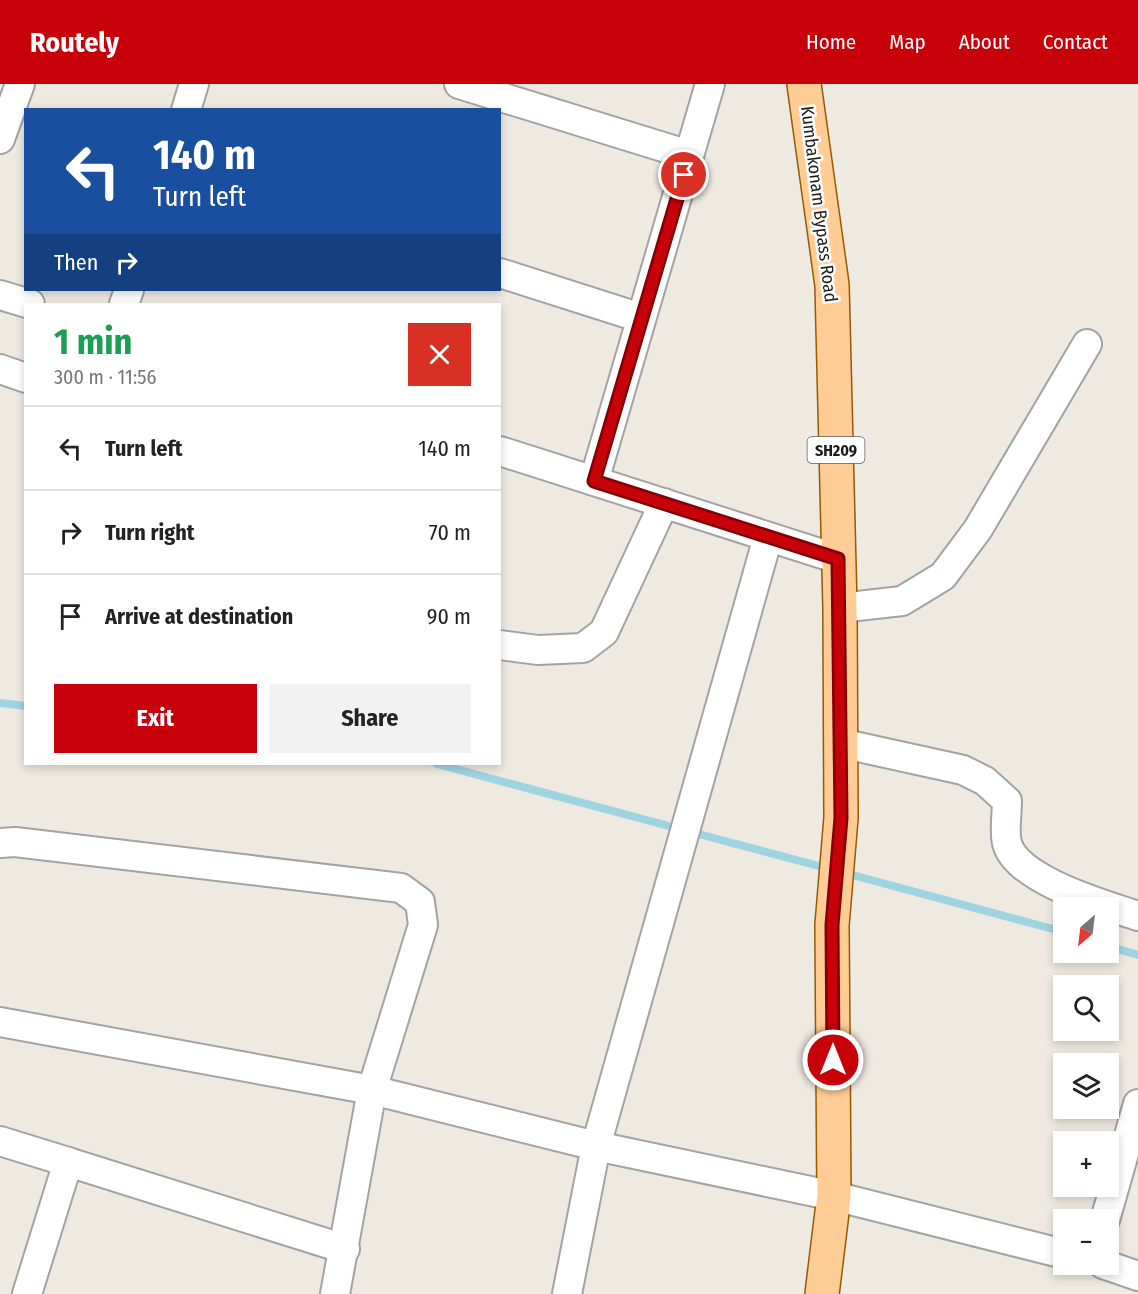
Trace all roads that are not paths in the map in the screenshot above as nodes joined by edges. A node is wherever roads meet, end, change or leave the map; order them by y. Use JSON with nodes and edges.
{"nodes":[{"id":1,"x":20,"y":84,"type":"edge"},
{"id":2,"x":194,"y":84,"type":"edge"},
{"id":3,"x":459,"y":84,"type":"edge"},
{"id":4,"x":710,"y":84,"type":"edge"},
{"id":5,"x":804,"y":84,"type":"edge"},
{"id":6,"x":187,"y":108,"type":"edge"},
{"id":7,"x":8,"y":124,"type":"edge"},
{"id":8,"x":690,"y":154,"type":"junction"},
{"id":9,"x":501,"y":273,"type":"edge"},
{"id":10,"x":0,"y":295,"type":"edge"},
{"id":11,"x":27,"y":303,"type":"edge"},
{"id":12,"x":641,"y":318,"type":"junction"},
{"id":13,"x":1087,"y":344,"type":"dead end"},
{"id":14,"x":0,"y":369,"type":"edge"},
{"id":15,"x":24,"y":377,"type":"edge"},
{"id":16,"x":501,"y":451,"type":"edge"},
{"id":17,"x":594,"y":481,"type":"junction"},
{"id":18,"x":664,"y":503,"type":"junction"},
{"id":19,"x":768,"y":537,"type":"junction"},
{"id":20,"x":838,"y":559,"type":"junction"},
{"id":21,"x":840,"y":608,"type":"junction"},
{"id":22,"x":501,"y":645,"type":"edge"},
{"id":23,"x":840,"y":743,"type":"junction"},
{"id":24,"x":0,"y":843,"type":"edge"},
{"id":25,"x":1138,"y":916,"type":"edge"},
{"id":26,"x":0,"y":1022,"type":"edge"},
{"id":27,"x":372,"y":1090,"type":"junction"},
{"id":28,"x":1138,"y":1104,"type":"edge"},
{"id":29,"x":0,"y":1141,"type":"edge"},
{"id":30,"x":596,"y":1146,"type":"junction"},
{"id":31,"x":68,"y":1162,"type":"junction"},
{"id":32,"x":834,"y":1196,"type":"junction"},
{"id":33,"x":1108,"y":1209,"type":"edge"},
{"id":34,"x":345,"y":1249,"type":"junction"},
{"id":35,"x":1053,"y":1251,"type":"edge"},
{"id":36,"x":1119,"y":1269,"type":"edge"},
{"id":37,"x":1138,"y":1276,"type":"edge"},
{"id":38,"x":27,"y":1294,"type":"edge"},
{"id":39,"x":335,"y":1294,"type":"edge"},
{"id":40,"x":567,"y":1294,"type":"edge"},
{"id":41,"x":822,"y":1294,"type":"edge"}],
"edges":[{"from":1,"to":7,"type":"street"},
{"from":2,"to":6,"type":"street"},
{"from":3,"to":8,"type":"street"},
{"from":4,"to":8,"type":"street"},
{"from":5,"to":20,"type":"main road","name":"Kumbakonam Bypass Road","number":"SH209"},
{"from":8,"to":12,"type":"street"},
{"from":9,"to":12,"type":"street"},
{"from":10,"to":11,"type":"street"},
{"from":12,"to":17,"type":"street"},
{"from":13,"to":21,"type":"street"},
{"from":14,"to":15,"type":"street"},
{"from":16,"to":17,"type":"street"},
{"from":17,"to":18,"type":"street"},
{"from":18,"to":19,"type":"street"},
{"from":18,"to":22,"type":"street"},
{"from":19,"to":20,"type":"street"},
{"from":19,"to":30,"type":"street"},
{"from":20,"to":21,"type":"main road","name":"Kumbakonam Bypass Road","number":"SH209"},
{"from":21,"to":23,"type":"main road","name":"Kumbakonam Bypass Road","number":"SH209"},
{"from":23,"to":25,"type":"street"},
{"from":23,"to":32,"type":"main road","name":"Kumbakonam Bypass Road","number":"SH209"},
{"from":24,"to":27,"type":"street"},
{"from":26,"to":27,"type":"street"},
{"from":27,"to":30,"type":"street"},
{"from":27,"to":34,"type":"street"},
{"from":28,"to":33,"type":"street"},
{"from":29,"to":31,"type":"street"},
{"from":30,"to":32,"type":"street"},
{"from":30,"to":40,"type":"street"},
{"from":31,"to":34,"type":"street"},
{"from":31,"to":38,"type":"street"},
{"from":32,"to":35,"type":"street"},
{"from":32,"to":41,"type":"main road","name":"Kumbakonam Bypass Road","number":"SH209"},
{"from":34,"to":39,"type":"street"},
{"from":36,"to":37,"type":"street"}]}
